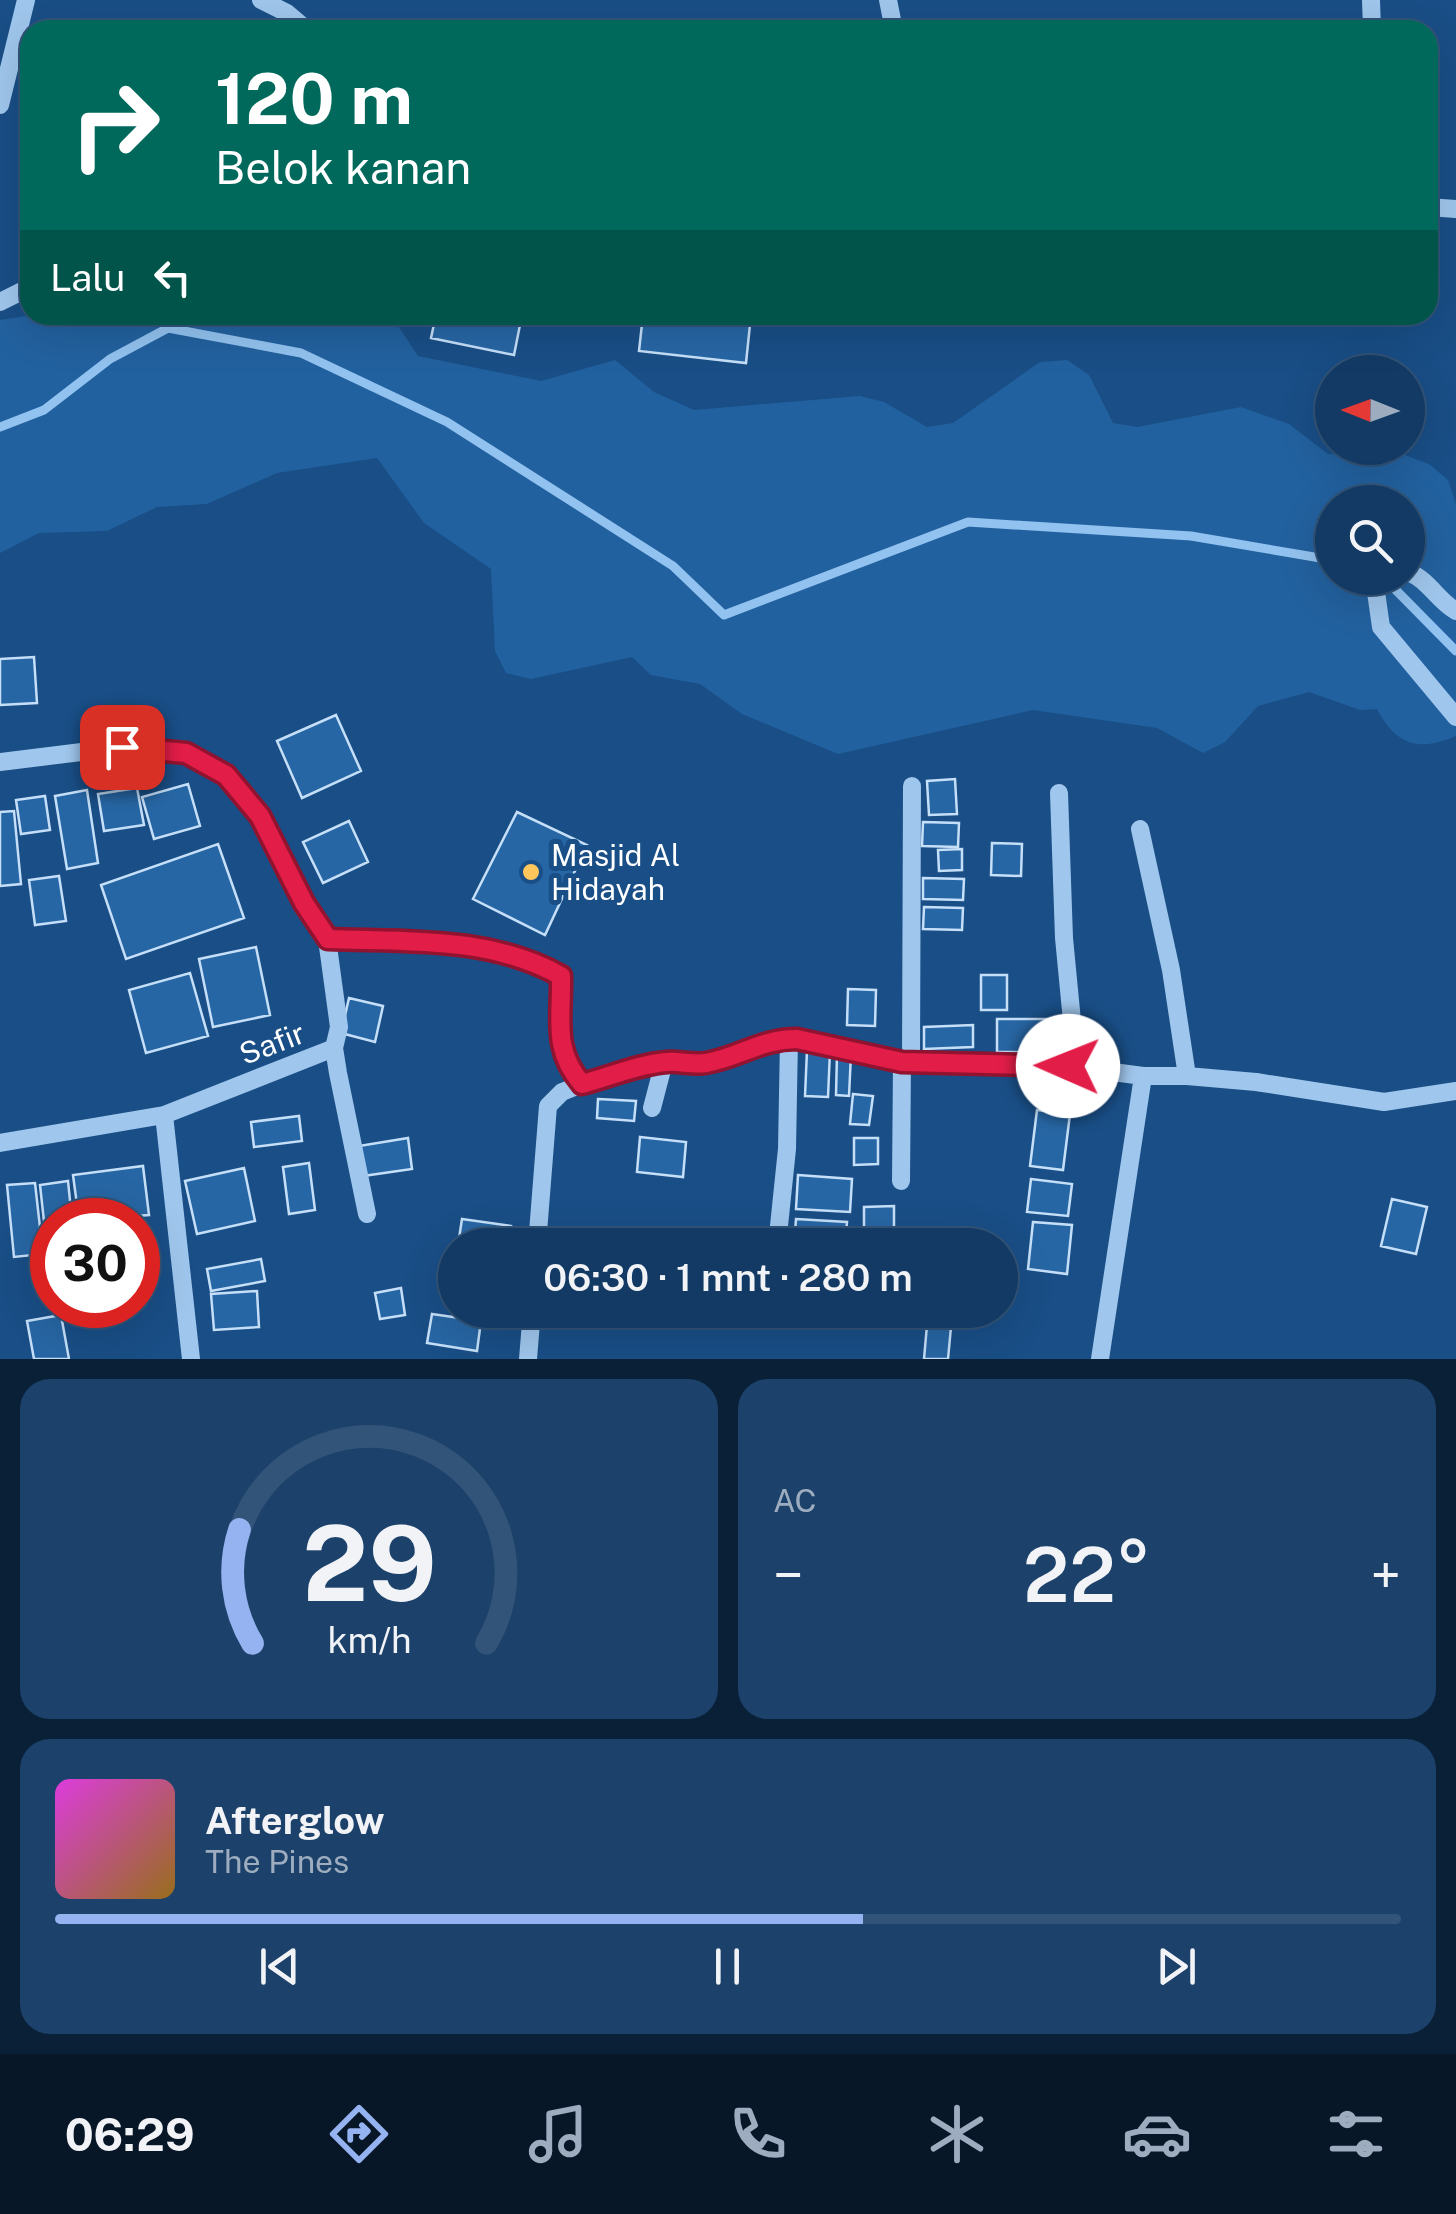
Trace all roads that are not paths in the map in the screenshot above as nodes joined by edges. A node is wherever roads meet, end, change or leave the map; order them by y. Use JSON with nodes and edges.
{"nodes":[{"id":1,"x":262,"y":0,"type":"edge"},
{"id":2,"x":296,"y":20,"type":"edge"},
{"id":3,"x":20,"y":24,"type":"edge"},
{"id":4,"x":0,"y":105,"type":"edge"},
{"id":5,"x":1425,"y":580,"type":"edge"},
{"id":6,"x":1380,"y":595,"type":"edge"},
{"id":7,"x":1456,"y":612,"type":"edge"},
{"id":8,"x":1456,"y":717,"type":"edge"},
{"id":9,"x":0,"y":762,"type":"edge"},
{"id":10,"x":912,"y":786,"type":"dead end"},
{"id":11,"x":1060,"y":794,"type":"dead end"},
{"id":12,"x":1140,"y":829,"type":"dead end"},
{"id":13,"x":328,"y":939,"type":"junction"},
{"id":14,"x":790,"y":1039,"type":"junction"},
{"id":15,"x":334,"y":1048,"type":"junction"},
{"id":16,"x":906,"y":1061,"type":"junction"},
{"id":17,"x":664,"y":1062,"type":"junction"},
{"id":18,"x":1068,"y":1066,"type":"junction"},
{"id":19,"x":1143,"y":1076,"type":"junction"},
{"id":20,"x":1187,"y":1076,"type":"junction"},
{"id":21,"x":582,"y":1084,"type":"junction"},
{"id":22,"x":1456,"y":1091,"type":"edge"},
{"id":23,"x":652,"y":1108,"type":"dead end"},
{"id":24,"x":164,"y":1115,"type":"junction"},
{"id":25,"x":0,"y":1142,"type":"edge"},
{"id":26,"x":902,"y":1181,"type":"dead end"},
{"id":27,"x":367,"y":1214,"type":"dead end"},
{"id":28,"x":538,"y":1228,"type":"edge"},
{"id":29,"x":779,"y":1228,"type":"edge"},
{"id":30,"x":531,"y":1328,"type":"edge"},
{"id":31,"x":191,"y":1359,"type":"edge"},
{"id":32,"x":528,"y":1359,"type":"edge"},
{"id":33,"x":1100,"y":1359,"type":"edge"}],
"edges":[{"from":1,"to":2,"type":"street"},
{"from":3,"to":4,"type":"street"},
{"from":5,"to":7,"type":"street"},
{"from":6,"to":8,"type":"street"},
{"from":9,"to":13,"type":"street","name":"Safir"},
{"from":10,"to":16,"type":"street"},
{"from":11,"to":18,"type":"street"},
{"from":12,"to":20,"type":"street"},
{"from":13,"to":15,"type":"street","name":"Safir"},
{"from":13,"to":21,"type":"street"},
{"from":14,"to":16,"type":"street"},
{"from":14,"to":17,"type":"street"},
{"from":14,"to":29,"type":"street"},
{"from":15,"to":24,"type":"street","name":"Safir"},
{"from":15,"to":27,"type":"street"},
{"from":16,"to":18,"type":"street"},
{"from":16,"to":26,"type":"street"},
{"from":17,"to":21,"type":"street"},
{"from":17,"to":23,"type":"street"},
{"from":18,"to":19,"type":"street"},
{"from":19,"to":20,"type":"street"},
{"from":19,"to":33,"type":"street"},
{"from":20,"to":22,"type":"street"},
{"from":21,"to":28,"type":"street"},
{"from":24,"to":25,"type":"street","name":"Safir"},
{"from":24,"to":31,"type":"street"},
{"from":30,"to":32,"type":"street"}]}
